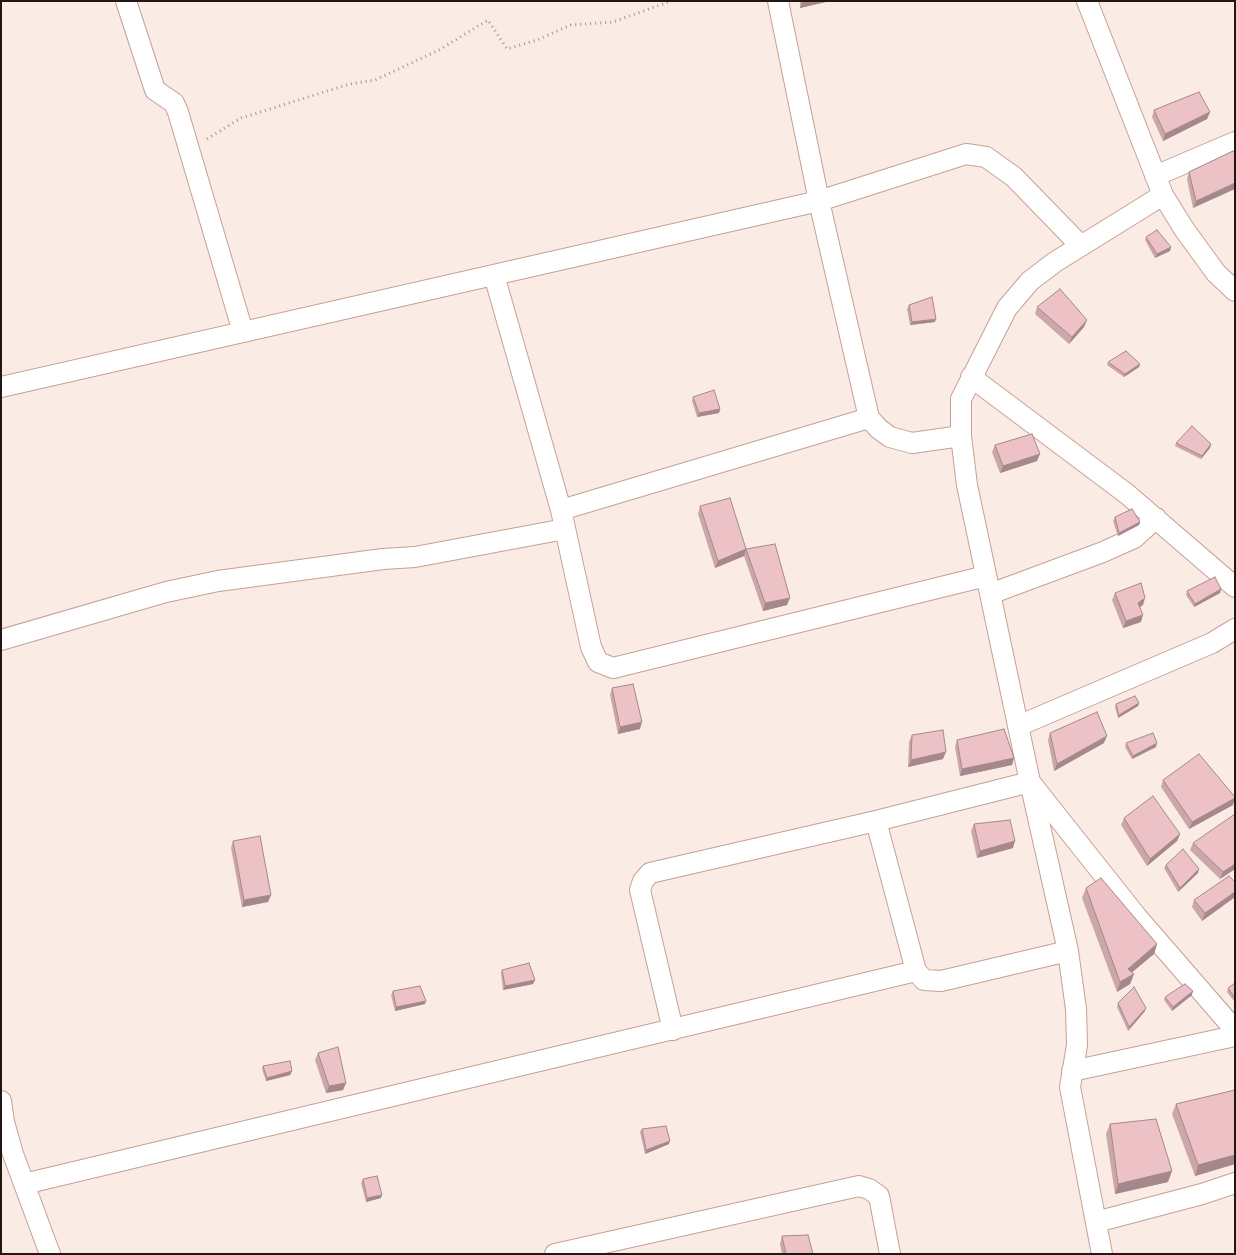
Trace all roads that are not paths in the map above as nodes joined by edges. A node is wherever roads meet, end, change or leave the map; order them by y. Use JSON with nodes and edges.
{"nodes":[{"id":1,"x":126,"y":1,"type":"edge"},
{"id":2,"x":778,"y":1,"type":"edge"},
{"id":3,"x":1087,"y":1,"type":"edge"},
{"id":4,"x":1235,"y":142,"type":"edge"},
{"id":5,"x":1155,"y":176,"type":"junction"},
{"id":6,"x":1163,"y":195,"type":"junction"},
{"id":7,"x":819,"y":201,"type":"junction"},
{"id":8,"x":1081,"y":246,"type":"junction"},
{"id":9,"x":494,"y":275,"type":"junction"},
{"id":10,"x":1235,"y":291,"type":"edge"},
{"id":11,"x":243,"y":332,"type":"junction"},
{"id":12,"x":971,"y":377,"type":"junction"},
{"id":13,"x":1,"y":387,"type":"edge"},
{"id":14,"x":869,"y":418,"type":"junction"},
{"id":15,"x":961,"y":436,"type":"junction"},
{"id":16,"x":1156,"y":518,"type":"junction"},
{"id":17,"x":563,"y":520,"type":"junction"},
{"id":18,"x":988,"y":585,"type":"junction"},
{"id":19,"x":1235,"y":587,"type":"edge"},
{"id":20,"x":1235,"y":629,"type":"edge"},
{"id":21,"x":1,"y":640,"type":"edge"},
{"id":22,"x":1018,"y":726,"type":"junction"},
{"id":23,"x":1030,"y":782,"type":"junction"},
{"id":24,"x":876,"y":821,"type":"junction"},
{"id":25,"x":1068,"y":951,"type":"junction"},
{"id":26,"x":916,"y":971,"type":"junction"},
{"id":27,"x":673,"y":1030,"type":"junction"},
{"id":28,"x":1235,"y":1030,"type":"edge"},
{"id":29,"x":1235,"y":1036,"type":"edge"},
{"id":30,"x":1072,"y":1071,"type":"junction"},
{"id":31,"x":1,"y":1101,"type":"edge"},
{"id":32,"x":1235,"y":1183,"type":"edge"},
{"id":33,"x":24,"y":1184,"type":"junction"},
{"id":34,"x":1096,"y":1222,"type":"junction"},
{"id":35,"x":50,"y":1254,"type":"edge"},
{"id":36,"x":555,"y":1254,"type":"edge"},
{"id":37,"x":890,"y":1254,"type":"edge"},
{"id":38,"x":1102,"y":1254,"type":"edge"}],
"edges":[{"from":1,"to":11,"type":"street"},
{"from":2,"to":7,"type":"street"},
{"from":3,"to":5,"type":"street"},
{"from":4,"to":5,"type":"street"},
{"from":5,"to":6,"type":"street"},
{"from":6,"to":8,"type":"street"},
{"from":6,"to":10,"type":"street"},
{"from":7,"to":8,"type":"street"},
{"from":7,"to":9,"type":"street"},
{"from":7,"to":14,"type":"street"},
{"from":8,"to":12,"type":"street"},
{"from":9,"to":11,"type":"street"},
{"from":9,"to":17,"type":"street"},
{"from":11,"to":13,"type":"street"},
{"from":12,"to":15,"type":"street"},
{"from":12,"to":16,"type":"street"},
{"from":14,"to":15,"type":"street"},
{"from":14,"to":17,"type":"street"},
{"from":15,"to":18,"type":"street"},
{"from":16,"to":18,"type":"street"},
{"from":16,"to":19,"type":"street"},
{"from":17,"to":18,"type":"street"},
{"from":17,"to":21,"type":"street"},
{"from":18,"to":22,"type":"street"},
{"from":20,"to":22,"type":"street"},
{"from":22,"to":23,"type":"street"},
{"from":23,"to":24,"type":"street"},
{"from":23,"to":25,"type":"street"},
{"from":23,"to":28,"type":"street"},
{"from":24,"to":26,"type":"street"},
{"from":24,"to":27,"type":"street"},
{"from":25,"to":26,"type":"street"},
{"from":25,"to":30,"type":"street"},
{"from":26,"to":27,"type":"street"},
{"from":27,"to":33,"type":"street"},
{"from":29,"to":30,"type":"street"},
{"from":30,"to":34,"type":"street"},
{"from":31,"to":33,"type":"street"},
{"from":32,"to":34,"type":"street"},
{"from":33,"to":35,"type":"street"},
{"from":34,"to":38,"type":"street"},
{"from":36,"to":37,"type":"street"}]}
